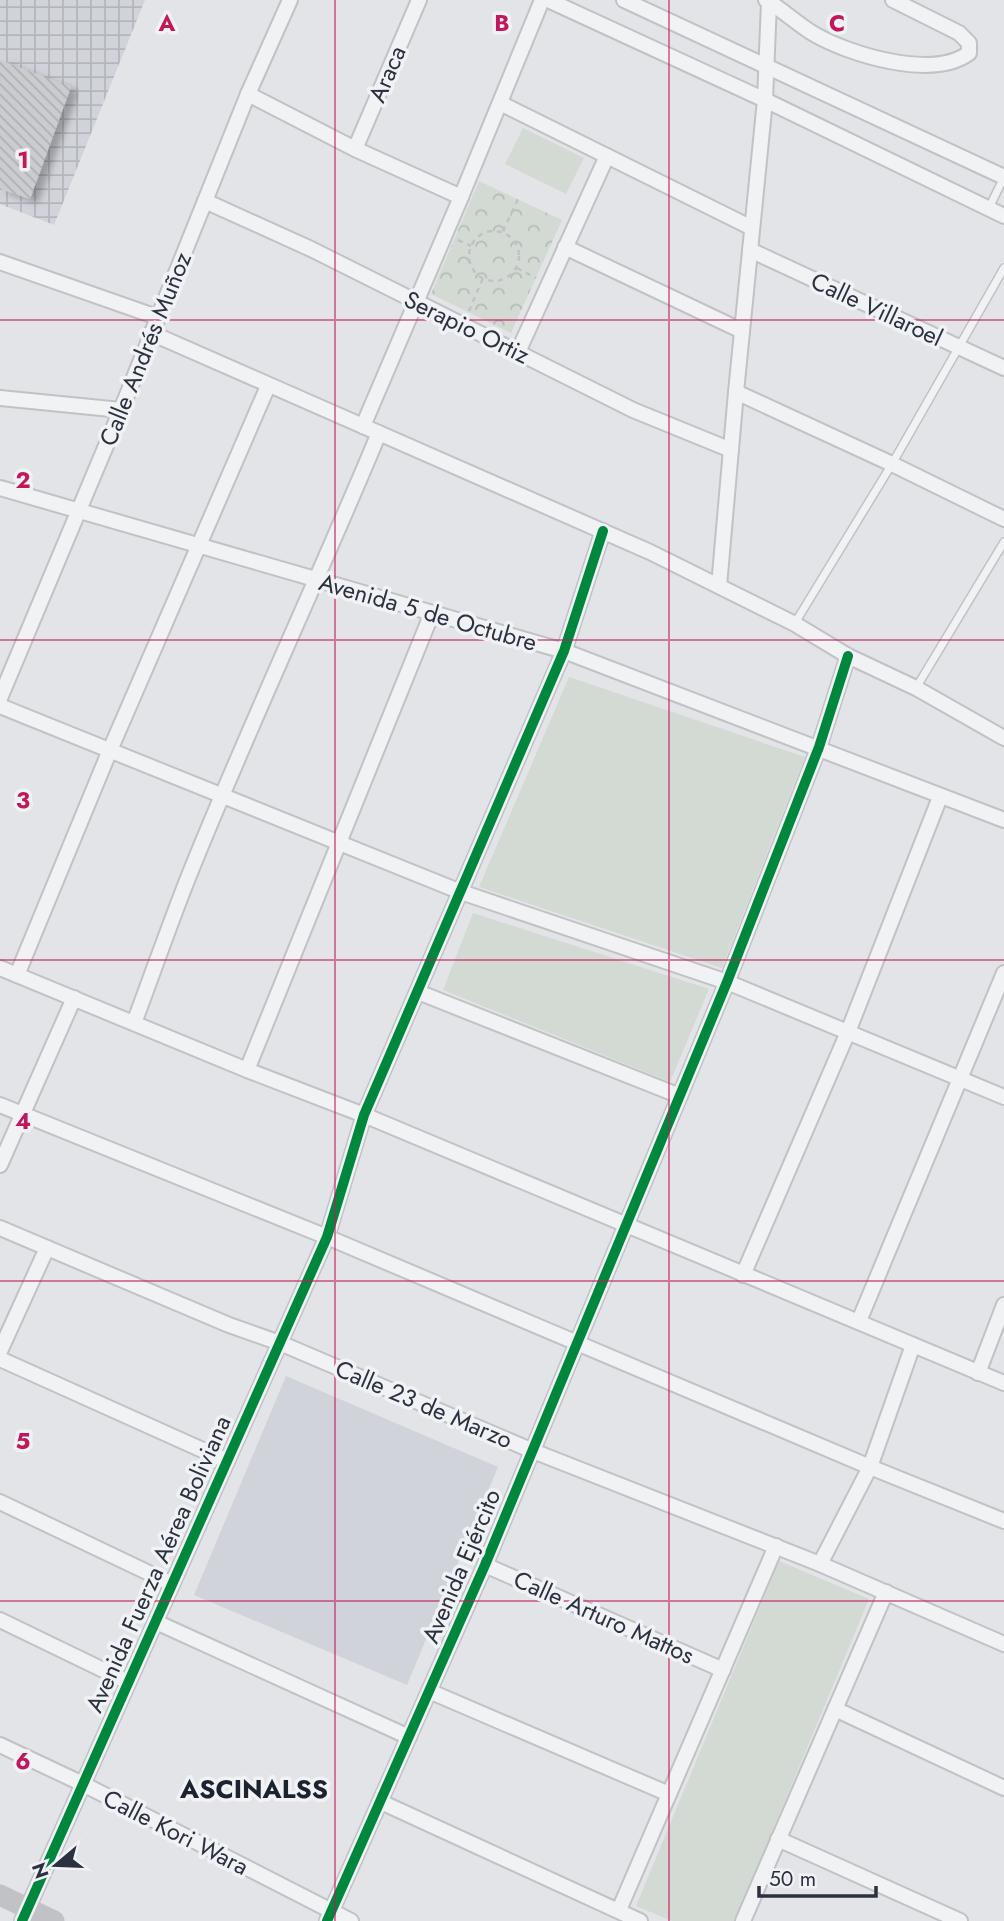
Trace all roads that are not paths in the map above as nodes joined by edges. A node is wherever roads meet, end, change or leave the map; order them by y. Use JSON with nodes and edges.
{"nodes":[{"id":1,"x":290,"y":0,"type":"edge"},
{"id":2,"x":419,"y":0,"type":"edge"},
{"id":3,"x":542,"y":0,"type":"edge"},
{"id":4,"x":548,"y":0,"type":"edge"},
{"id":5,"x":624,"y":0,"type":"edge"},
{"id":6,"x":892,"y":0,"type":"edge"},
{"id":7,"x":767,"y":1,"type":"edge"},
{"id":8,"x":766,"y":66,"type":"junction"},
{"id":9,"x":248,"y":94,"type":"junction"},
{"id":10,"x":765,"y":100,"type":"junction"},
{"id":11,"x":500,"y":103,"type":"junction"},
{"id":12,"x":355,"y":149,"type":"junction"},
{"id":13,"x":607,"y":156,"type":"junction"},
{"id":14,"x":1004,"y":177,"type":"edge"},
{"id":15,"x":461,"y":197,"type":"junction"},
{"id":16,"x":205,"y":201,"type":"junction"},
{"id":17,"x":989,"y":209,"type":"junction"},
{"id":18,"x":1004,"y":216,"type":"edge"},
{"id":19,"x":752,"y":228,"type":"junction"},
{"id":20,"x":565,"y":247,"type":"junction"},
{"id":21,"x":750,"y":250,"type":"junction"},
{"id":22,"x":0,"y":262,"type":"edge"},
{"id":23,"x":1004,"y":268,"type":"edge"},
{"id":24,"x":416,"y":302,"type":"junction"},
{"id":25,"x":157,"y":317,"type":"junction"},
{"id":26,"x":742,"y":331,"type":"junction"},
{"id":27,"x":151,"y":333,"type":"junction"},
{"id":28,"x":959,"y":347,"type":"junction"},
{"id":29,"x":518,"y":352,"type":"junction"},
{"id":30,"x":1004,"y":368,"type":"edge"},
{"id":31,"x":268,"y":386,"type":"junction"},
{"id":32,"x":736,"y":391,"type":"junction"},
{"id":33,"x":0,"y":398,"type":"edge"},
{"id":34,"x":121,"y":410,"type":"junction"},
{"id":35,"x":363,"y":426,"type":"junction"},
{"id":36,"x":379,"y":433,"type":"junction"},
{"id":37,"x":731,"y":450,"type":"junction"},
{"id":38,"x":892,"y":464,"type":"junction"},
{"id":39,"x":0,"y":488,"type":"edge"},
{"id":40,"x":78,"y":511,"type":"junction"},
{"id":41,"x":1004,"y":519,"type":"edge"},
{"id":42,"x":603,"y":531,"type":"junction"},
{"id":43,"x":1004,"y":542,"type":"edge"},
{"id":44,"x":200,"y":546,"type":"junction"},
{"id":45,"x":318,"y":580,"type":"junction"},
{"id":46,"x":719,"y":586,"type":"junction"},
{"id":47,"x":432,"y":613,"type":"junction"},
{"id":48,"x":795,"y":624,"type":"junction"},
{"id":49,"x":564,"y":651,"type":"junction"},
{"id":50,"x":848,"y":656,"type":"junction"},
{"id":51,"x":916,"y":688,"type":"junction"},
{"id":52,"x":0,"y":698,"type":"edge"},
{"id":53,"x":0,"y":706,"type":"edge"},
{"id":54,"x":1004,"y":738,"type":"edge"},
{"id":55,"x":819,"y":747,"type":"junction"},
{"id":56,"x":110,"y":750,"type":"junction"},
{"id":57,"x":222,"y":796,"type":"junction"},
{"id":58,"x":940,"y":797,"type":"junction"},
{"id":59,"x":1004,"y":820,"type":"edge"},
{"id":60,"x":339,"y":843,"type":"junction"},
{"id":61,"x":461,"y":892,"type":"junction"},
{"id":62,"x":0,"y":968,"type":"edge"},
{"id":63,"x":1004,"y":973,"type":"edge"},
{"id":64,"x":17,"y":975,"type":"junction"},
{"id":65,"x":727,"y":982,"type":"junction"},
{"id":66,"x":418,"y":992,"type":"junction"},
{"id":67,"x":74,"y":998,"type":"junction"},
{"id":68,"x":134,"y":1023,"type":"junction"},
{"id":69,"x":848,"y":1032,"type":"junction"},
{"id":70,"x":247,"y":1070,"type":"junction"},
{"id":71,"x":960,"y":1079,"type":"junction"},
{"id":72,"x":680,"y":1096,"type":"junction"},
{"id":73,"x":1004,"y":1097,"type":"edge"},
{"id":74,"x":0,"y":1105,"type":"edge"},
{"id":75,"x":23,"y":1115,"type":"junction"},
{"id":76,"x":364,"y":1115,"type":"junction"},
{"id":77,"x":0,"y":1165,"type":"edge"},
{"id":78,"x":626,"y":1225,"type":"junction"},
{"id":79,"x":0,"y":1228,"type":"edge"},
{"id":80,"x":327,"y":1237,"type":"junction"},
{"id":81,"x":47,"y":1248,"type":"junction"},
{"id":82,"x":743,"y":1275,"type":"junction"},
{"id":83,"x":1004,"y":1305,"type":"edge"},
{"id":84,"x":859,"y":1321,"type":"junction"},
{"id":85,"x":577,"y":1342,"type":"junction"},
{"id":86,"x":280,"y":1343,"type":"junction"},
{"id":87,"x":913,"y":1345,"type":"junction"},
{"id":88,"x":0,"y":1351,"type":"edge"},
{"id":89,"x":0,"y":1359,"type":"edge"},
{"id":90,"x":978,"y":1373,"type":"junction"},
{"id":91,"x":1004,"y":1383,"type":"edge"},
{"id":92,"x":533,"y":1451,"type":"junction"},
{"id":93,"x":227,"y":1461,"type":"junction"},
{"id":94,"x":870,"y":1467,"type":"junction"},
{"id":95,"x":0,"y":1502,"type":"edge"},
{"id":96,"x":1004,"y":1521,"type":"edge"},
{"id":97,"x":776,"y":1546,"type":"junction"},
{"id":98,"x":820,"y":1564,"type":"junction"},
{"id":99,"x":485,"y":1565,"type":"junction"},
{"id":100,"x":172,"y":1584,"type":"junction"},
{"id":101,"x":886,"y":1592,"type":"junction"},
{"id":102,"x":0,"y":1620,"type":"edge"},
{"id":103,"x":156,"y":1622,"type":"junction"},
{"id":104,"x":1004,"y":1644,"type":"edge"},
{"id":105,"x":723,"y":1670,"type":"junction"},
{"id":106,"x":128,"y":1682,"type":"junction"},
{"id":107,"x":429,"y":1691,"type":"junction"},
{"id":108,"x":835,"y":1709,"type":"junction"},
{"id":109,"x":409,"y":1737,"type":"junction"},
{"id":110,"x":0,"y":1745,"type":"edge"},
{"id":111,"x":83,"y":1784,"type":"junction"},
{"id":112,"x":1004,"y":1788,"type":"edge"},
{"id":113,"x":669,"y":1794,"type":"junction"},
{"id":114,"x":381,"y":1802,"type":"junction"},
{"id":115,"x":778,"y":1839,"type":"junction"},
{"id":116,"x":0,"y":1895,"type":"edge"},
{"id":117,"x":620,"y":1910,"type":"junction"},
{"id":118,"x":25,"y":1915,"type":"edge"},
{"id":119,"x":329,"y":1917,"type":"edge"},
{"id":120,"x":54,"y":1921,"type":"edge"},
{"id":121,"x":351,"y":1921,"type":"edge"},
{"id":122,"x":640,"y":1921,"type":"edge"},
{"id":123,"x":743,"y":1921,"type":"edge"},
{"id":124,"x":960,"y":1921,"type":"edge"}],
"edges":[{"from":1,"to":9,"type":"street","name":"Calle Andrés Muñoz"},
{"from":2,"to":12,"type":"street","name":"Araca"},
{"from":3,"to":11,"type":"street"},
{"from":4,"to":10,"type":"street"},
{"from":5,"to":8,"type":"street"},
{"from":6,"to":7,"type":"street"},
{"from":7,"to":8,"type":"street"},
{"from":8,"to":10,"type":"street"},
{"from":8,"to":14,"type":"street"},
{"from":9,"to":12,"type":"street"},
{"from":9,"to":16,"type":"street","name":"Calle Andrés Muñoz"},
{"from":10,"to":17,"type":"street"},
{"from":10,"to":19,"type":"street"},
{"from":11,"to":13,"type":"street"},
{"from":11,"to":15,"type":"street"},
{"from":12,"to":15,"type":"street"},
{"from":13,"to":19,"type":"street"},
{"from":13,"to":20,"type":"street"},
{"from":14,"to":17,"type":"lane"},
{"from":15,"to":24,"type":"street"},
{"from":16,"to":24,"type":"street","name":"Serapio Ortiz"},
{"from":16,"to":25,"type":"street","name":"Calle Andrés Muñoz"},
{"from":17,"to":18,"type":"street"},
{"from":19,"to":21,"type":"street"},
{"from":20,"to":26,"type":"street"},
{"from":20,"to":29,"type":"street"},
{"from":21,"to":26,"type":"street"},
{"from":21,"to":28,"type":"street","name":"Calle Villaroel"},
{"from":22,"to":25,"type":"street"},
{"from":23,"to":28,"type":"lane"},
{"from":24,"to":29,"type":"street","name":"Serapio Ortiz"},
{"from":24,"to":35,"type":"street"},
{"from":25,"to":27,"type":"street","name":"Calle Andrés Muñoz"},
{"from":26,"to":32,"type":"street"},
{"from":27,"to":31,"type":"street"},
{"from":27,"to":34,"type":"street","name":"Calle Andrés Muñoz"},
{"from":28,"to":30,"type":"street","name":"Calle Villaroel"},
{"from":28,"to":38,"type":"lane"},
{"from":29,"to":37,"type":"street","name":"Serapio Ortiz"},
{"from":31,"to":35,"type":"street"},
{"from":31,"to":44,"type":"street"},
{"from":32,"to":37,"type":"street"},
{"from":32,"to":38,"type":"street"},
{"from":33,"to":34,"type":"street"},
{"from":34,"to":40,"type":"street","name":"Calle Andrés Muñoz"},
{"from":35,"to":36,"type":"street"},
{"from":36,"to":42,"type":"street"},
{"from":36,"to":45,"type":"street"},
{"from":37,"to":46,"type":"street"},
{"from":38,"to":41,"type":"street"},
{"from":38,"to":48,"type":"lane"},
{"from":39,"to":40,"type":"street","name":"Avenida 5 de Octubre"},
{"from":40,"to":44,"type":"street","name":"Avenida 5 de Octubre"},
{"from":40,"to":52,"type":"street","name":"Calle Andrés Muñoz"},
{"from":42,"to":46,"type":"street"},
{"from":42,"to":49,"type":"street","name":"Avenida Fuerza Aérea Boliviana"},
{"from":43,"to":51,"type":"lane"},
{"from":44,"to":45,"type":"street","name":"Avenida 5 de Octubre"},
{"from":44,"to":56,"type":"street"},
{"from":45,"to":47,"type":"street","name":"Avenida 5 de Octubre"},
{"from":45,"to":57,"type":"street"},
{"from":46,"to":48,"type":"street"},
{"from":47,"to":49,"type":"street","name":"Avenida 5 de Octubre"},
{"from":47,"to":60,"type":"street"},
{"from":48,"to":50,"type":"street"},
{"from":49,"to":55,"type":"street","name":"Avenida 5 de Octubre"},
{"from":49,"to":61,"type":"street","name":"Avenida Fuerza Aérea Boliviana"},
{"from":50,"to":51,"type":"street"},
{"from":50,"to":55,"type":"street","name":"Avenida Ejército"},
{"from":51,"to":54,"type":"street"},
{"from":53,"to":56,"type":"street"},
{"from":55,"to":58,"type":"street","name":"Avenida 5 de Octubre"},
{"from":55,"to":65,"type":"street","name":"Avenida Ejército"},
{"from":56,"to":57,"type":"street"},
{"from":56,"to":64,"type":"street"},
{"from":57,"to":60,"type":"street"},
{"from":57,"to":68,"type":"street"},
{"from":58,"to":59,"type":"street","name":"Avenida 5 de Octubre"},
{"from":58,"to":69,"type":"street"},
{"from":60,"to":61,"type":"street"},
{"from":60,"to":70,"type":"street"},
{"from":61,"to":65,"type":"street"},
{"from":61,"to":66,"type":"street","name":"Avenida Fuerza Aérea Boliviana"},
{"from":62,"to":64,"type":"street"},
{"from":63,"to":71,"type":"street"},
{"from":64,"to":67,"type":"street"},
{"from":65,"to":69,"type":"street"},
{"from":65,"to":72,"type":"street","name":"Avenida Ejército"},
{"from":66,"to":72,"type":"street"},
{"from":66,"to":76,"type":"street","name":"Avenida Fuerza Aérea Boliviana"},
{"from":67,"to":68,"type":"street"},
{"from":67,"to":75,"type":"street"},
{"from":68,"to":70,"type":"street"},
{"from":69,"to":71,"type":"street"},
{"from":69,"to":82,"type":"street"},
{"from":70,"to":76,"type":"street"},
{"from":71,"to":73,"type":"street"},
{"from":71,"to":84,"type":"street"},
{"from":72,"to":78,"type":"street","name":"Avenida Ejército"},
{"from":74,"to":75,"type":"street"},
{"from":75,"to":77,"type":"street"},
{"from":75,"to":80,"type":"street"},
{"from":76,"to":78,"type":"street"},
{"from":76,"to":80,"type":"street","name":"Avenida Fuerza Aérea Boliviana"},
{"from":78,"to":82,"type":"street"},
{"from":78,"to":85,"type":"street","name":"Avenida Ejército"},
{"from":79,"to":81,"type":"street","name":"Calle 23 de Marzo"},
{"from":80,"to":85,"type":"street"},
{"from":80,"to":86,"type":"street","name":"Avenida Fuerza Aérea Boliviana"},
{"from":81,"to":86,"type":"street","name":"Calle 23 de Marzo"},
{"from":81,"to":88,"type":"street"},
{"from":82,"to":84,"type":"street"},
{"from":83,"to":90,"type":"street"},
{"from":84,"to":87,"type":"street"},
{"from":85,"to":92,"type":"street","name":"Avenida Ejército"},
{"from":85,"to":94,"type":"street"},
{"from":86,"to":92,"type":"street","name":"Calle 23 de Marzo"},
{"from":86,"to":93,"type":"street","name":"Avenida Fuerza Aérea Boliviana"},
{"from":87,"to":90,"type":"street"},
{"from":87,"to":94,"type":"street"},
{"from":89,"to":93,"type":"street"},
{"from":90,"to":91,"type":"street"},
{"from":92,"to":97,"type":"street","name":"Calle 23 de Marzo"},
{"from":92,"to":99,"type":"street","name":"Avenida Ejército"},
{"from":93,"to":100,"type":"street","name":"Avenida Fuerza Aérea Boliviana"},
{"from":94,"to":96,"type":"street"},
{"from":94,"to":98,"type":"street"},
{"from":95,"to":100,"type":"street"},
{"from":97,"to":98,"type":"street","name":"Calle 23 de Marzo"},
{"from":97,"to":105,"type":"street"},
{"from":98,"to":101,"type":"street","name":"Calle 23 de Marzo"},
{"from":99,"to":105,"type":"street","name":"Calle Arturo Mattos"},
{"from":99,"to":107,"type":"street","name":"Avenida Ejército"},
{"from":100,"to":103,"type":"street","name":"Avenida Fuerza Aérea Boliviana"},
{"from":101,"to":104,"type":"street","name":"Calle 23 de Marzo"},
{"from":101,"to":108,"type":"street"},
{"from":102,"to":106,"type":"street"},
{"from":103,"to":106,"type":"street","name":"Avenida Fuerza Aérea Boliviana"},
{"from":103,"to":109,"type":"street"},
{"from":105,"to":113,"type":"street"},
{"from":106,"to":111,"type":"street","name":"Avenida Fuerza Aérea Boliviana"},
{"from":107,"to":109,"type":"street","name":"Avenida Ejército"},
{"from":107,"to":113,"type":"street"},
{"from":108,"to":112,"type":"street"},
{"from":108,"to":115,"type":"street"},
{"from":109,"to":114,"type":"street","name":"Avenida Ejército"},
{"from":110,"to":111,"type":"street","name":"Calle Kori Wara"},
{"from":111,"to":118,"type":"street","name":"Avenida Fuerza Aérea Boliviana"},
{"from":111,"to":119,"type":"street","name":"Calle Kori Wara"},
{"from":113,"to":117,"type":"street"},
{"from":114,"to":117,"type":"street"},
{"from":114,"to":119,"type":"street","name":"Avenida Ejército"},
{"from":115,"to":123,"type":"street"},
{"from":115,"to":124,"type":"street"},
{"from":116,"to":118,"type":"main road"},
{"from":117,"to":122,"type":"street"},
{"from":118,"to":120,"type":"main road"},
{"from":119,"to":121,"type":"street","name":"Calle Kori Wara"}]}
